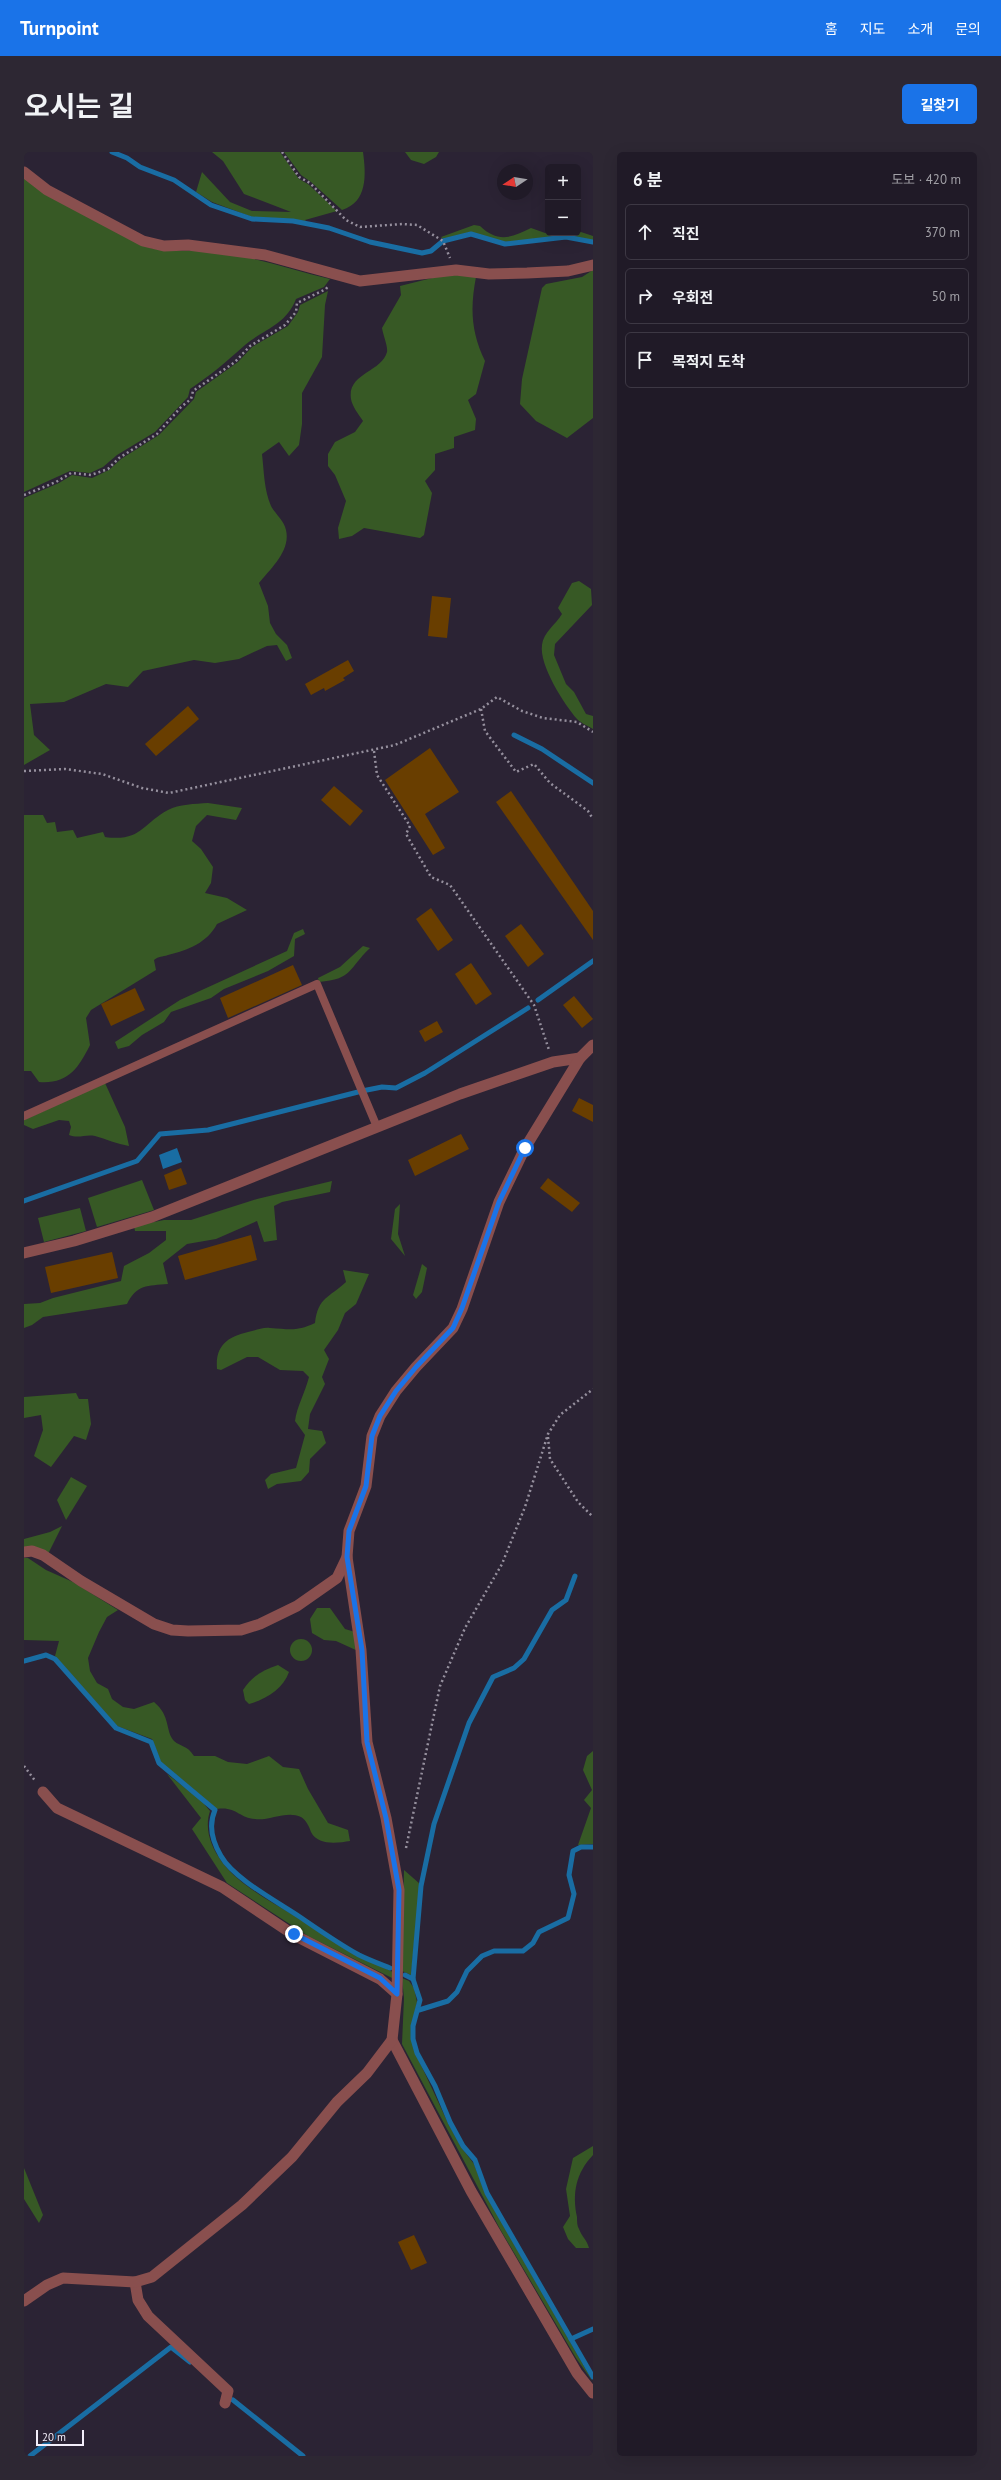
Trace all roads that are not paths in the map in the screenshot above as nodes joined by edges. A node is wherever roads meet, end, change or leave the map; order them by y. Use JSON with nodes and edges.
{"nodes":[{"id":1,"x":24,"y":172,"type":"edge"},
{"id":2,"x":593,"y":265,"type":"edge"},
{"id":3,"x":593,"y":1045,"type":"edge"},
{"id":4,"x":580,"y":1058,"type":"junction"},
{"id":5,"x":24,"y":1116,"type":"edge"},
{"id":6,"x":377,"y":1127,"type":"junction"},
{"id":7,"x":24,"y":1253,"type":"edge"},
{"id":8,"x":24,"y":1552,"type":"edge"},
{"id":9,"x":347,"y":1557,"type":"junction"},
{"id":10,"x":43,"y":1792,"type":"road end"},
{"id":11,"x":397,"y":1994,"type":"junction"},
{"id":12,"x":392,"y":2040,"type":"junction"},
{"id":13,"x":135,"y":2282,"type":"junction"},
{"id":14,"x":24,"y":2301,"type":"edge"},
{"id":15,"x":593,"y":2393,"type":"edge"},
{"id":16,"x":226,"y":2403,"type":"dead end"}],
"edges":[{"from":1,"to":2,"type":"street"},
{"from":3,"to":4,"type":"street"},
{"from":4,"to":6,"type":"street"},
{"from":4,"to":9,"type":"street"},
{"from":5,"to":6,"type":"lane"},
{"from":6,"to":7,"type":"street"},
{"from":8,"to":9,"type":"street"},
{"from":9,"to":11,"type":"street"},
{"from":10,"to":11,"type":"street"},
{"from":11,"to":12,"type":"street"},
{"from":12,"to":13,"type":"street"},
{"from":12,"to":15,"type":"street"},
{"from":13,"to":14,"type":"street"},
{"from":13,"to":16,"type":"street"}]}
